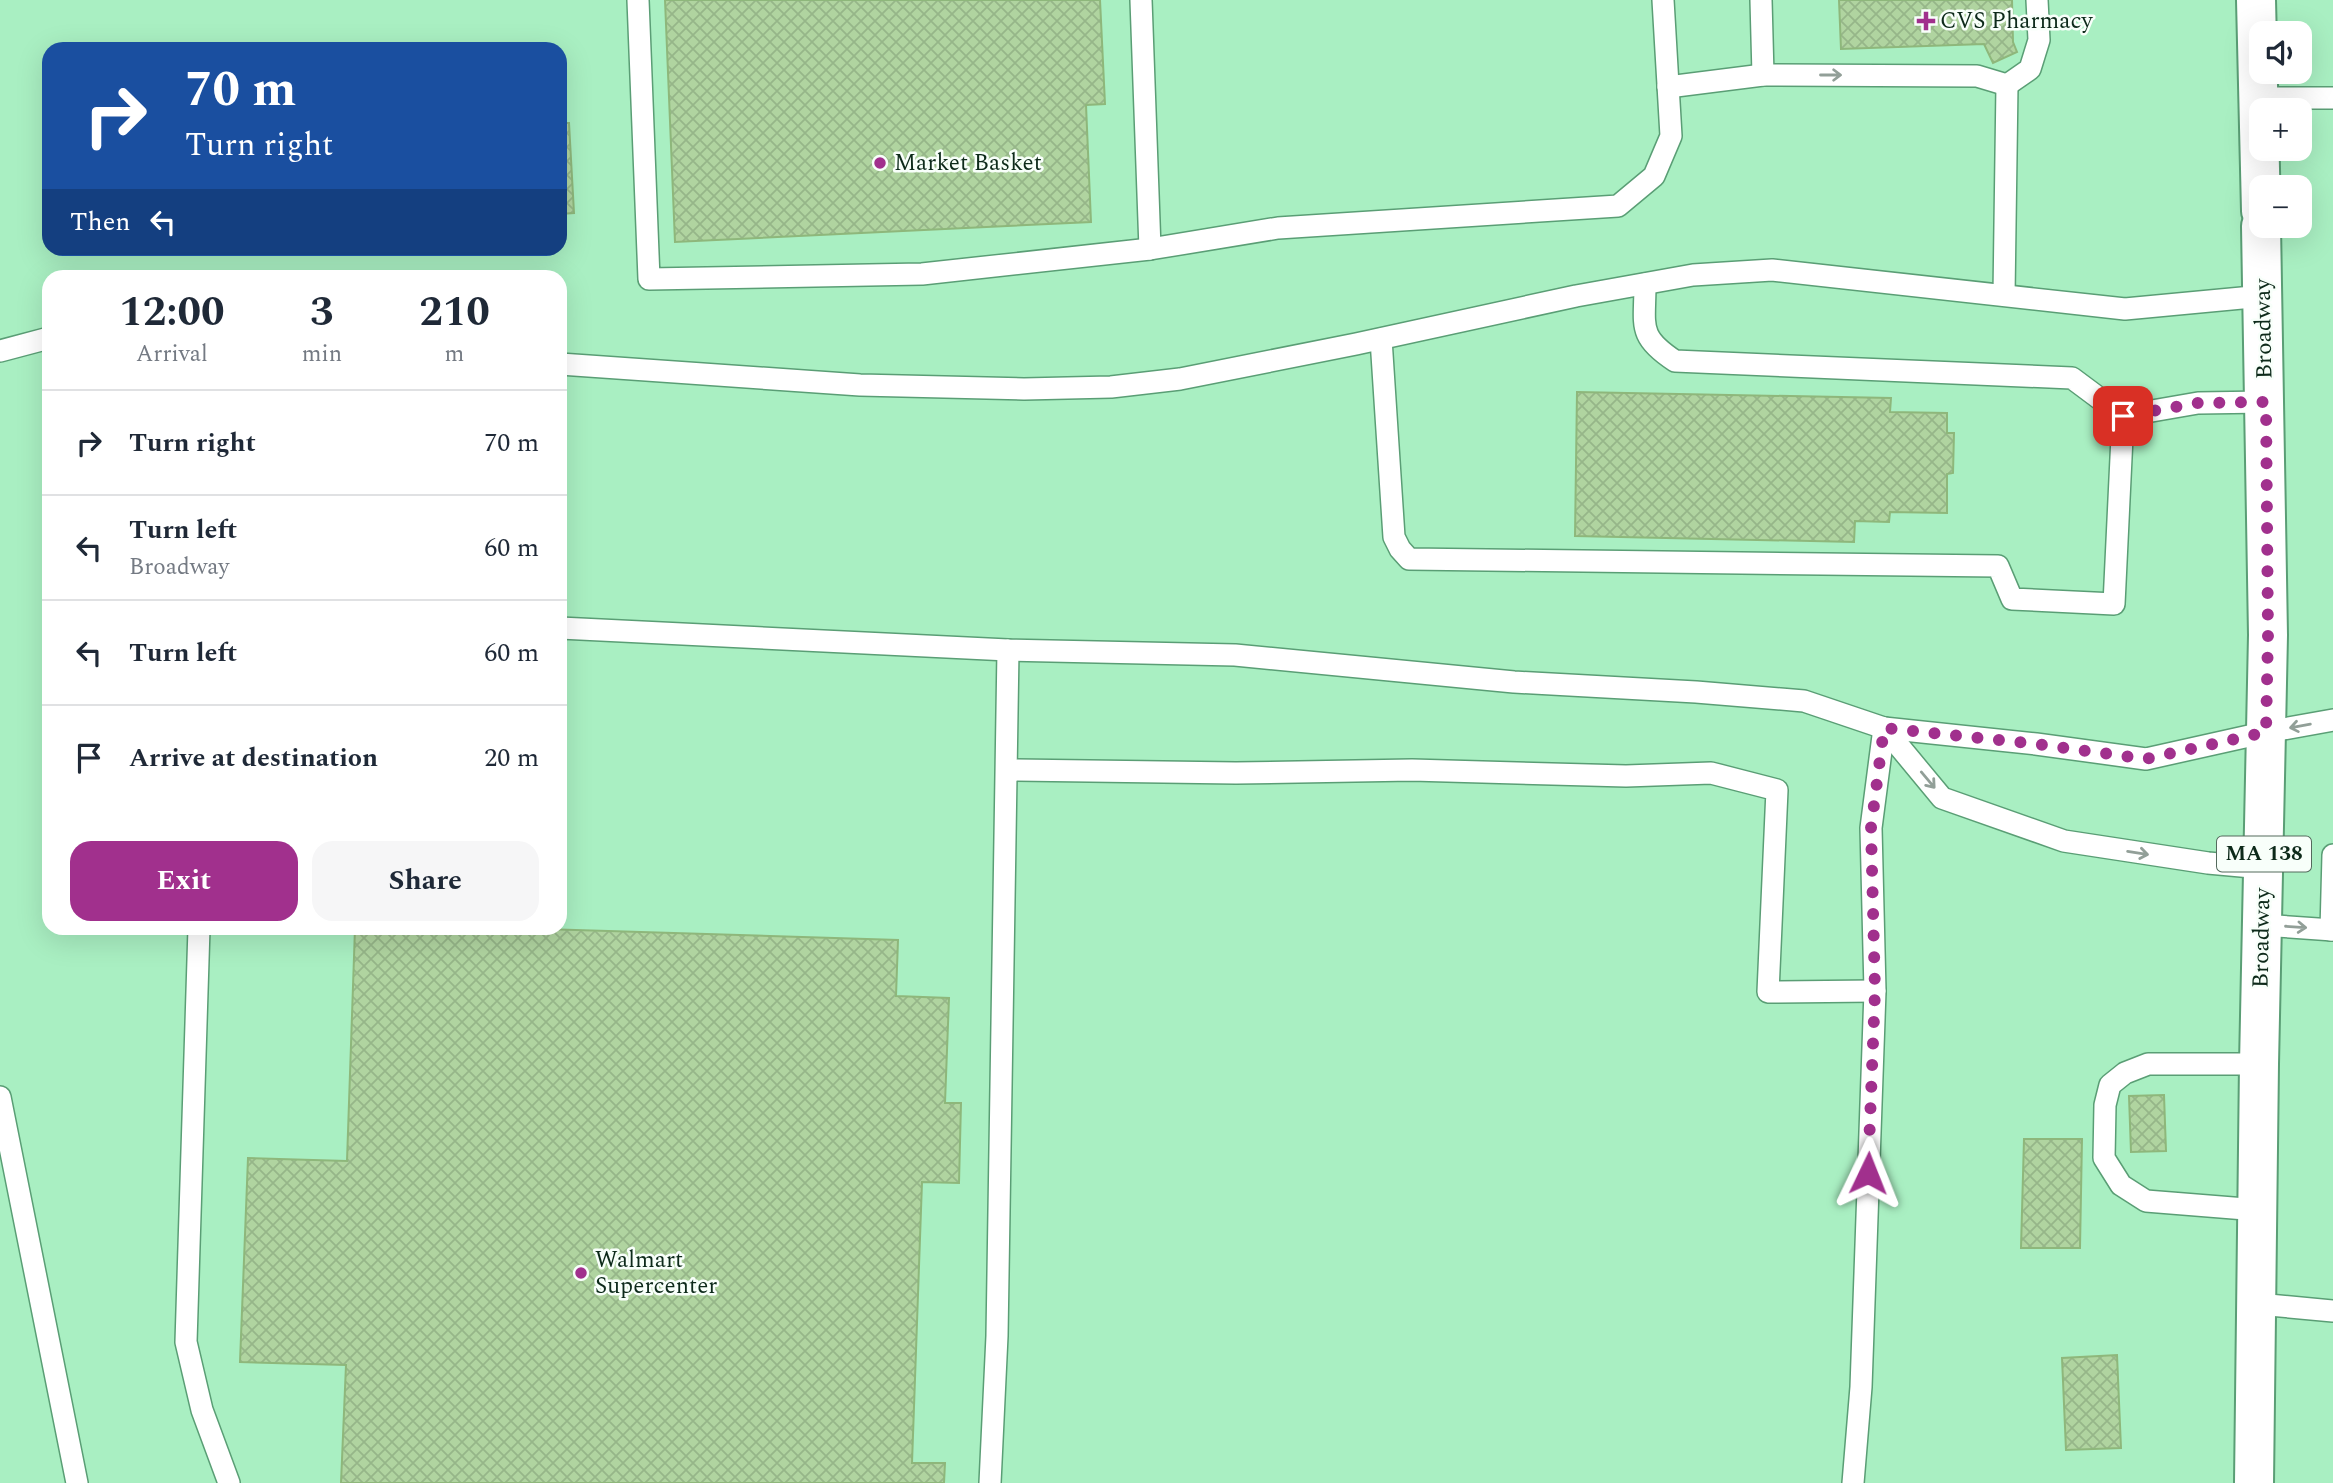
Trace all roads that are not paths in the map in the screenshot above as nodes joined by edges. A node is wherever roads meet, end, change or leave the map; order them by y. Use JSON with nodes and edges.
{"nodes":[{"id":1,"x":638,"y":0,"type":"edge"},
{"id":2,"x":1141,"y":0,"type":"edge"},
{"id":3,"x":1663,"y":0,"type":"edge"},
{"id":4,"x":1761,"y":0,"type":"edge"},
{"id":5,"x":2037,"y":0,"type":"edge"},
{"id":6,"x":2256,"y":0,"type":"edge"},
{"id":7,"x":1763,"y":75,"type":"junction"},
{"id":8,"x":2007,"y":85,"type":"junction"},
{"id":9,"x":1668,"y":87,"type":"junction"},
{"id":10,"x":2258,"y":98,"type":"edge"},
{"id":11,"x":2312,"y":99,"type":"edge"},
{"id":12,"x":2333,"y":99,"type":"edge"},
{"id":13,"x":2261,"y":238,"type":"edge"},
{"id":14,"x":1150,"y":249,"type":"junction"},
{"id":15,"x":1645,"y":284,"type":"junction"},
{"id":16,"x":2004,"y":295,"type":"junction"},
{"id":17,"x":2263,"y":296,"type":"junction"},
{"id":18,"x":1381,"y":339,"type":"junction"},
{"id":19,"x":42,"y":340,"type":"edge"},
{"id":20,"x":0,"y":351,"type":"edge"},
{"id":21,"x":567,"y":365,"type":"edge"},
{"id":22,"x":2266,"y":402,"type":"junction"},
{"id":23,"x":2123,"y":416,"type":"junction"},
{"id":24,"x":567,"y":628,"type":"edge"},
{"id":25,"x":1009,"y":650,"type":"junction"},
{"id":26,"x":2333,"y":720,"type":"edge"},
{"id":27,"x":1884,"y":728,"type":"junction"},
{"id":28,"x":2266,"y":732,"type":"junction"},
{"id":29,"x":1007,"y":770,"type":"junction"},
{"id":30,"x":2333,"y":855,"type":"edge"},
{"id":31,"x":2263,"y":868,"type":"junction"},
{"id":32,"x":2262,"y":925,"type":"junction"},
{"id":33,"x":2332,"y":930,"type":"edge"},
{"id":34,"x":199,"y":935,"type":"edge"},
{"id":35,"x":1875,"y":991,"type":"junction"},
{"id":36,"x":2259,"y":1063,"type":"junction"},
{"id":37,"x":0,"y":1097,"type":"edge"},
{"id":38,"x":2258,"y":1210,"type":"junction"},
{"id":39,"x":2258,"y":1304,"type":"junction"},
{"id":40,"x":2333,"y":1311,"type":"edge"},
{"id":41,"x":77,"y":1483,"type":"edge"},
{"id":42,"x":229,"y":1483,"type":"edge"},
{"id":43,"x":990,"y":1483,"type":"edge"},
{"id":44,"x":1853,"y":1483,"type":"edge"},
{"id":45,"x":2254,"y":1483,"type":"edge"}],
"edges":[{"from":1,"to":14,"type":"lane"},
{"from":2,"to":14,"type":"lane"},
{"from":3,"to":9,"type":"lane"},
{"from":4,"to":7,"type":"lane"},
{"from":5,"to":8,"type":"lane"},
{"from":6,"to":10,"type":"main road"},
{"from":7,"to":8,"type":"lane","one_way":true},
{"from":7,"to":9,"type":"lane"},
{"from":8,"to":16,"type":"lane"},
{"from":9,"to":14,"type":"lane"},
{"from":11,"to":12,"type":"lane"},
{"from":13,"to":17,"type":"main road","name":"Broadway","number":"MA 138"},
{"from":15,"to":16,"type":"lane"},
{"from":15,"to":18,"type":"lane"},
{"from":15,"to":23,"type":"lane"},
{"from":16,"to":17,"type":"lane"},
{"from":17,"to":22,"type":"main road","name":"Broadway","number":"MA 138"},
{"from":18,"to":21,"type":"lane"},
{"from":18,"to":23,"type":"lane"},
{"from":19,"to":20,"type":"lane"},
{"from":22,"to":23,"type":"lane"},
{"from":22,"to":28,"type":"main road","name":"Broadway","number":"MA 138"},
{"from":24,"to":25,"type":"lane"},
{"from":25,"to":27,"type":"lane"},
{"from":25,"to":29,"type":"lane"},
{"from":26,"to":28,"type":"lane","one_way":true},
{"from":27,"to":28,"type":"lane"},
{"from":27,"to":31,"type":"lane","one_way":true},
{"from":27,"to":35,"type":"lane"},
{"from":28,"to":31,"type":"main road","name":"Broadway","number":"MA 138"},
{"from":29,"to":35,"type":"lane"},
{"from":29,"to":43,"type":"lane"},
{"from":30,"to":33,"type":"lane"},
{"from":31,"to":32,"type":"main road","name":"Broadway","number":"MA 138"},
{"from":32,"to":33,"type":"lane","one_way":true},
{"from":32,"to":36,"type":"main road","name":"Broadway","number":"MA 138"},
{"from":34,"to":42,"type":"lane"},
{"from":35,"to":44,"type":"lane"},
{"from":36,"to":38,"type":"main road","name":"Broadway","number":"MA 138"},
{"from":36,"to":38,"type":"lane"},
{"from":37,"to":41,"type":"lane"},
{"from":38,"to":39,"type":"main road","name":"Broadway","number":"MA 138"},
{"from":39,"to":40,"type":"lane"},
{"from":39,"to":45,"type":"main road","name":"Broadway","number":"MA 138"}]}
